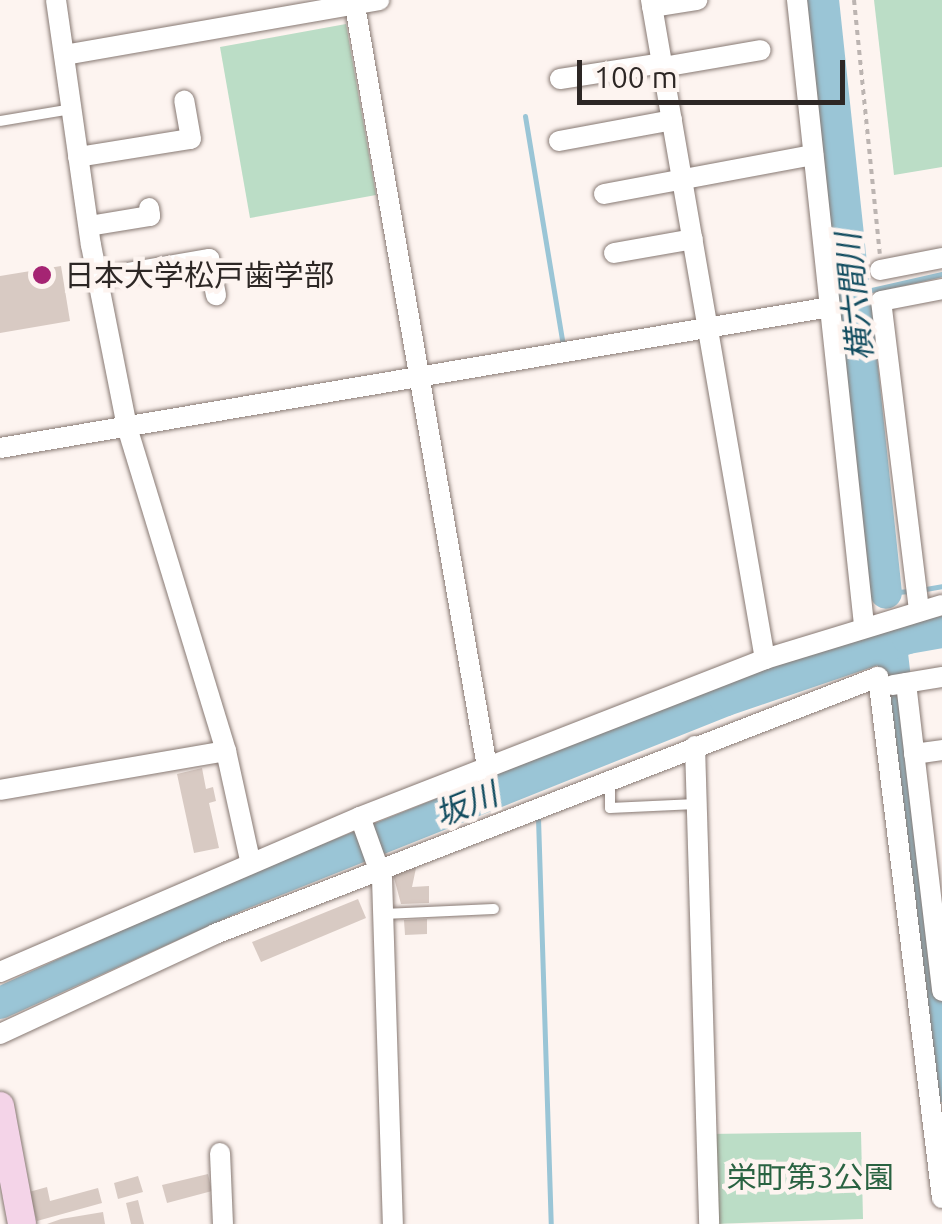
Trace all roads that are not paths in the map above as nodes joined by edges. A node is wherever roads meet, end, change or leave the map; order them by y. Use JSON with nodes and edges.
{"nodes":[{"id":1,"x":56,"y":0,"type":"edge"},
{"id":2,"x":379,"y":0,"type":"edge"},
{"id":3,"x":697,"y":0,"type":"edge"},
{"id":4,"x":797,"y":0,"type":"edge"},
{"id":5,"x":354,"y":2,"type":"edge"},
{"id":6,"x":651,"y":4,"type":"edge"},
{"id":7,"x":761,"y":50,"type":"dead end"},
{"id":8,"x":64,"y":54,"type":"junction"},
{"id":9,"x":662,"y":65,"type":"junction"},
{"id":10,"x":560,"y":79,"type":"dead end"},
{"id":11,"x":184,"y":101,"type":"dead end"},
{"id":12,"x":72,"y":109,"type":"junction"},
{"id":13,"x":672,"y":120,"type":"junction"},
{"id":14,"x":0,"y":121,"type":"edge"},
{"id":15,"x":559,"y":141,"type":"dead end"},
{"id":16,"x":813,"y":155,"type":"junction"},
{"id":17,"x":78,"y":157,"type":"junction"},
{"id":18,"x":682,"y":178,"type":"junction"},
{"id":19,"x":604,"y":194,"type":"dead end"},
{"id":20,"x":148,"y":208,"type":"dead end"},
{"id":21,"x":89,"y":226,"type":"junction"},
{"id":22,"x":693,"y":239,"type":"junction"},
{"id":23,"x":614,"y":253,"type":"dead end"},
{"id":24,"x":942,"y":258,"type":"edge"},
{"id":25,"x":880,"y":270,"type":"road end"},
{"id":26,"x":98,"y":278,"type":"junction"},
{"id":27,"x":942,"y":289,"type":"edge"},
{"id":28,"x":216,"y":295,"type":"dead end"},
{"id":29,"x":830,"y":307,"type":"junction"},
{"id":30,"x":708,"y":328,"type":"junction"},
{"id":31,"x":418,"y":379,"type":"junction"},
{"id":32,"x":127,"y":427,"type":"junction"},
{"id":33,"x":0,"y":448,"type":"edge"},
{"id":34,"x":942,"y":605,"type":"edge"},
{"id":35,"x":912,"y":612,"type":"junction"},
{"id":36,"x":868,"y":624,"type":"junction"},
{"id":37,"x":765,"y":658,"type":"junction"},
{"id":38,"x":942,"y":677,"type":"edge"},
{"id":39,"x":891,"y":685,"type":"junction"},
{"id":40,"x":695,"y":746,"type":"junction"},
{"id":41,"x":942,"y":750,"type":"edge"},
{"id":42,"x":226,"y":752,"type":"junction"},
{"id":43,"x":914,"y":754,"type":"junction"},
{"id":44,"x":488,"y":768,"type":"junction"},
{"id":45,"x":610,"y":787,"type":"dead end"},
{"id":46,"x":0,"y":790,"type":"edge"},
{"id":47,"x":942,"y":802,"type":"edge"},
{"id":48,"x":696,"y":804,"type":"junction"},
{"id":49,"x":920,"y":805,"type":"junction"},
{"id":50,"x":896,"y":808,"type":"junction"},
{"id":51,"x":361,"y":820,"type":"junction"},
{"id":52,"x":250,"y":860,"type":"junction"},
{"id":53,"x":378,"y":865,"type":"junction"},
{"id":54,"x":936,"y":878,"type":"edge"},
{"id":55,"x":494,"y":909,"type":"dead end"},
{"id":56,"x":383,"y":914,"type":"junction"},
{"id":57,"x":0,"y":972,"type":"edge"},
{"id":58,"x":942,"y":991,"type":"edge"},
{"id":59,"x":0,"y":1034,"type":"edge"},
{"id":60,"x":0,"y":1106,"type":"edge"},
{"id":61,"x":220,"y":1153,"type":"dead end"},
{"id":62,"x":942,"y":1198,"type":"edge"},
{"id":63,"x":22,"y":1224,"type":"edge"},
{"id":64,"x":223,"y":1224,"type":"edge"},
{"id":65,"x":393,"y":1224,"type":"edge"},
{"id":66,"x":709,"y":1224,"type":"edge"}],
"edges":[{"from":1,"to":8,"type":"street"},
{"from":2,"to":5,"type":"street"},
{"from":3,"to":6,"type":"street"},
{"from":4,"to":16,"type":"street"},
{"from":5,"to":8,"type":"street"},
{"from":5,"to":31,"type":"street"},
{"from":6,"to":9,"type":"street"},
{"from":7,"to":9,"type":"street"},
{"from":8,"to":12,"type":"street"},
{"from":9,"to":10,"type":"street"},
{"from":9,"to":13,"type":"street"},
{"from":11,"to":17,"type":"street"},
{"from":12,"to":14,"type":"lane"},
{"from":12,"to":17,"type":"street"},
{"from":13,"to":15,"type":"street"},
{"from":13,"to":18,"type":"street"},
{"from":16,"to":18,"type":"street"},
{"from":16,"to":29,"type":"street"},
{"from":17,"to":21,"type":"street"},
{"from":18,"to":19,"type":"street"},
{"from":18,"to":22,"type":"street"},
{"from":20,"to":21,"type":"street"},
{"from":21,"to":26,"type":"street"},
{"from":22,"to":23,"type":"street"},
{"from":22,"to":30,"type":"street"},
{"from":24,"to":25,"type":"street"},
{"from":26,"to":28,"type":"street"},
{"from":26,"to":32,"type":"street"},
{"from":27,"to":35,"type":"street"},
{"from":29,"to":30,"type":"street"},
{"from":29,"to":36,"type":"street"},
{"from":30,"to":31,"type":"street"},
{"from":30,"to":37,"type":"street"},
{"from":31,"to":32,"type":"street"},
{"from":31,"to":44,"type":"street"},
{"from":32,"to":33,"type":"street"},
{"from":32,"to":42,"type":"street"},
{"from":34,"to":35,"type":"street"},
{"from":35,"to":36,"type":"street"},
{"from":36,"to":37,"type":"street"},
{"from":37,"to":44,"type":"street"},
{"from":38,"to":39,"type":"street"},
{"from":39,"to":40,"type":"street"},
{"from":39,"to":43,"type":"street"},
{"from":39,"to":50,"type":"street"},
{"from":40,"to":48,"type":"street"},
{"from":40,"to":53,"type":"street"},
{"from":41,"to":43,"type":"street"},
{"from":42,"to":46,"type":"street"},
{"from":42,"to":52,"type":"street"},
{"from":43,"to":49,"type":"street"},
{"from":44,"to":51,"type":"street"},
{"from":45,"to":48,"type":"lane"},
{"from":47,"to":49,"type":"street"},
{"from":48,"to":66,"type":"street"},
{"from":49,"to":50,"type":"street"},
{"from":49,"to":54,"type":"street"},
{"from":50,"to":62,"type":"street"},
{"from":51,"to":52,"type":"street"},
{"from":51,"to":53,"type":"street"},
{"from":52,"to":57,"type":"street"},
{"from":53,"to":56,"type":"street"},
{"from":53,"to":59,"type":"street"},
{"from":54,"to":58,"type":"street"},
{"from":55,"to":56,"type":"lane"},
{"from":56,"to":65,"type":"street"},
{"from":60,"to":63,"type":"street"},
{"from":61,"to":64,"type":"street"}]}
